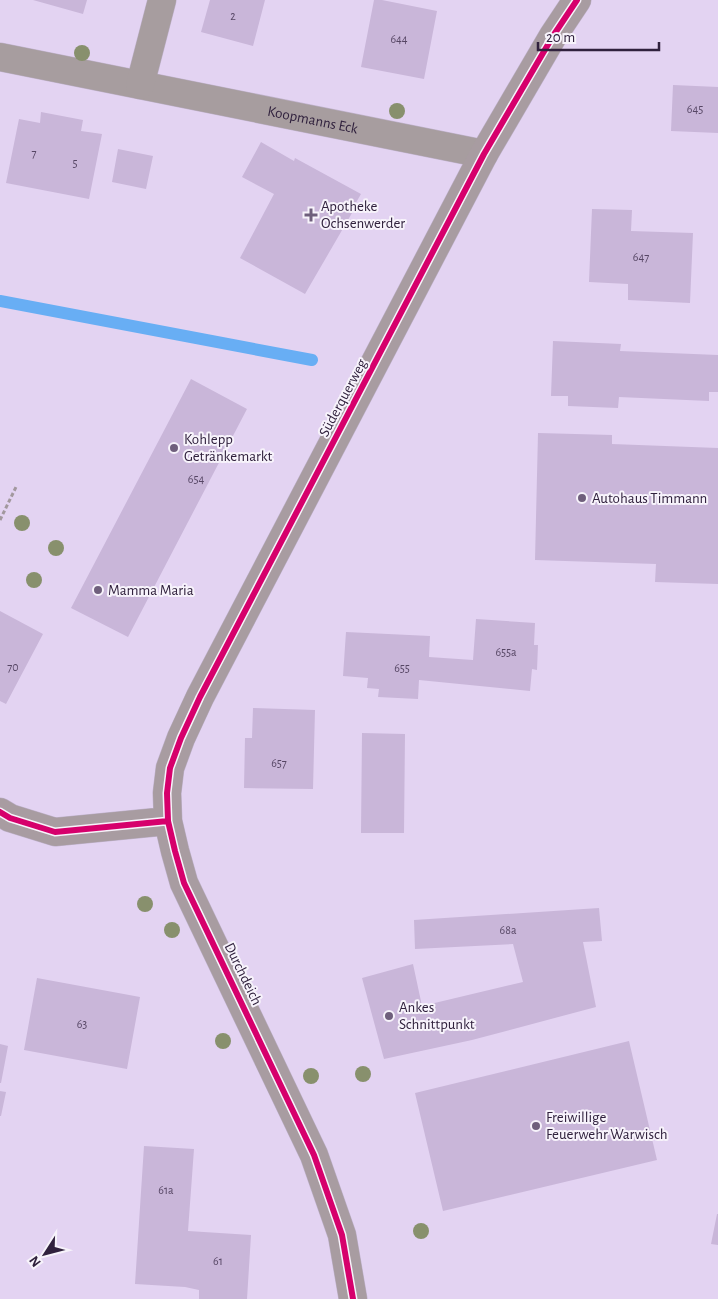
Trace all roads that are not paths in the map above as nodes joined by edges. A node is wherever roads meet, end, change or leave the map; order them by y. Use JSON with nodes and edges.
{"nodes":[{"id":1,"x":162,"y":0,"type":"edge"},
{"id":2,"x":577,"y":0,"type":"edge"},
{"id":3,"x":0,"y":57,"type":"edge"},
{"id":4,"x":140,"y":85,"type":"junction"},
{"id":5,"x":484,"y":154,"type":"junction"},
{"id":6,"x":0,"y":812,"type":"edge"},
{"id":7,"x":168,"y":821,"type":"junction"},
{"id":8,"x":353,"y":1299,"type":"edge"}],
"edges":[{"from":1,"to":4,"type":"street"},
{"from":2,"to":5,"type":"street","name":"Süderquerweg"},
{"from":3,"to":4,"type":"street","name":"Koopmanns Eck"},
{"from":4,"to":5,"type":"street","name":"Koopmanns Eck"},
{"from":5,"to":7,"type":"street","name":"Süderquerweg"},
{"from":6,"to":7,"type":"street"},
{"from":7,"to":8,"type":"street","name":"Durchdeich"}]}
